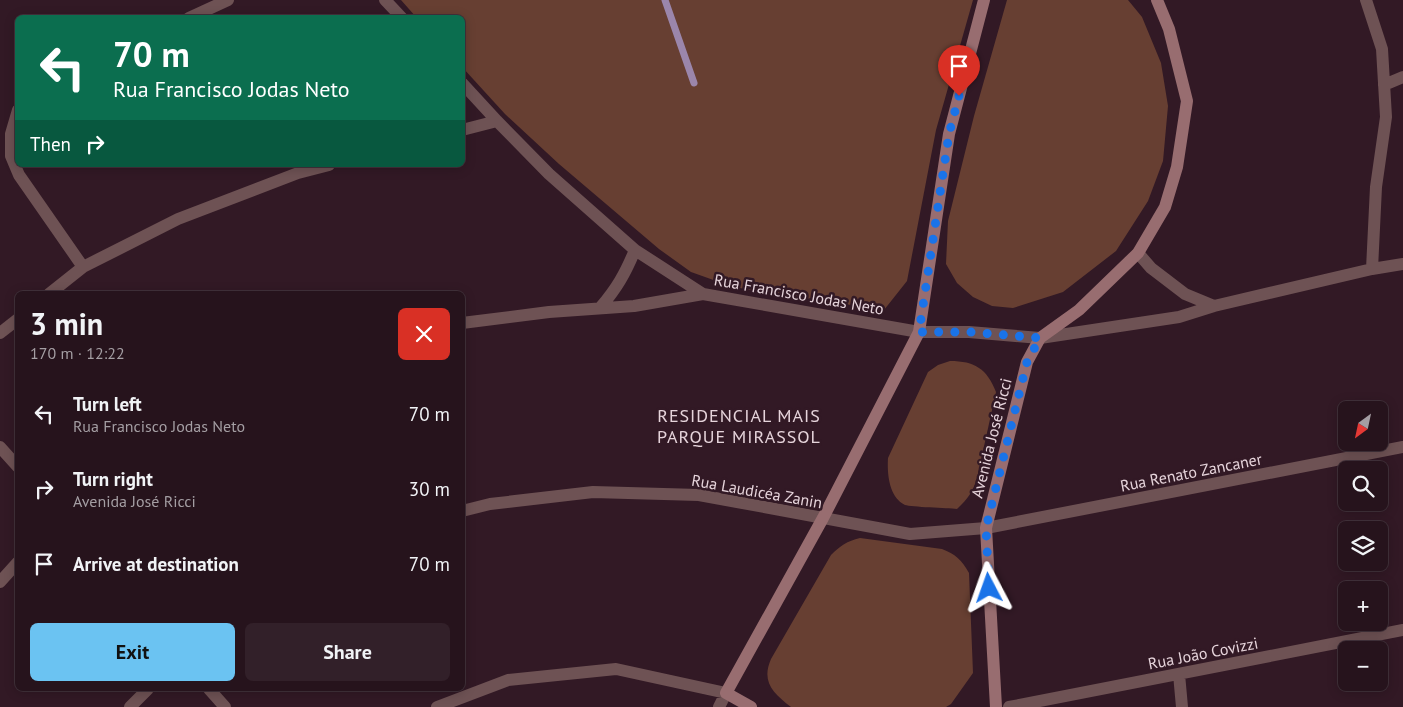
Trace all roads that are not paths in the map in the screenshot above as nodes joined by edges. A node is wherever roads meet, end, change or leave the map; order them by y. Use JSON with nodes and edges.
{"nodes":[{"id":1,"x":228,"y":0,"type":"edge"},
{"id":2,"x":385,"y":0,"type":"edge"},
{"id":3,"x":984,"y":0,"type":"edge"},
{"id":4,"x":1157,"y":0,"type":"edge"},
{"id":5,"x":1366,"y":0,"type":"edge"},
{"id":6,"x":196,"y":15,"type":"edge"},
{"id":7,"x":399,"y":15,"type":"edge"},
{"id":8,"x":1403,"y":77,"type":"edge"},
{"id":9,"x":1384,"y":85,"type":"junction"},
{"id":10,"x":465,"y":86,"type":"edge"},
{"id":11,"x":15,"y":120,"type":"edge"},
{"id":12,"x":497,"y":121,"type":"junction"},
{"id":13,"x":465,"y":129,"type":"edge"},
{"id":14,"x":15,"y":166,"type":"edge"},
{"id":15,"x":16,"y":167,"type":"edge"},
{"id":16,"x":321,"y":167,"type":"edge"},
{"id":17,"x":635,"y":250,"type":"junction"},
{"id":18,"x":1138,"y":253,"type":"junction"},
{"id":19,"x":1403,"y":264,"type":"edge"},
{"id":20,"x":83,"y":267,"type":"junction"},
{"id":21,"x":1372,"y":269,"type":"junction"},
{"id":22,"x":53,"y":291,"type":"edge"},
{"id":23,"x":703,"y":294,"type":"junction"},
{"id":24,"x":1214,"y":306,"type":"junction"},
{"id":25,"x":600,"y":308,"type":"junction"},
{"id":26,"x":15,"y":321,"type":"edge"},
{"id":27,"x":465,"y":323,"type":"edge"},
{"id":28,"x":0,"y":332,"type":"edge"},
{"id":29,"x":919,"y":332,"type":"junction"},
{"id":30,"x":1040,"y":338,"type":"junction"},
{"id":31,"x":0,"y":447,"type":"edge"},
{"id":32,"x":1403,"y":447,"type":"edge"},
{"id":33,"x":15,"y":464,"type":"edge"},
{"id":34,"x":465,"y":510,"type":"edge"},
{"id":35,"x":822,"y":518,"type":"junction"},
{"id":36,"x":986,"y":528,"type":"junction"},
{"id":37,"x":15,"y":565,"type":"edge"},
{"id":38,"x":0,"y":582,"type":"edge"},
{"id":39,"x":1403,"y":630,"type":"edge"},
{"id":40,"x":1179,"y":674,"type":"junction"},
{"id":41,"x":146,"y":691,"type":"edge"},
{"id":42,"x":211,"y":691,"type":"edge"},
{"id":43,"x":726,"y":693,"type":"junction"},
{"id":44,"x":130,"y":707,"type":"edge"},
{"id":45,"x":225,"y":707,"type":"edge"},
{"id":46,"x":438,"y":707,"type":"edge"},
{"id":47,"x":719,"y":707,"type":"edge"},
{"id":48,"x":751,"y":707,"type":"edge"},
{"id":49,"x":996,"y":707,"type":"edge"},
{"id":50,"x":1009,"y":707,"type":"edge"},
{"id":51,"x":1182,"y":707,"type":"edge"}],
"edges":[{"from":1,"to":6,"type":"street"},
{"from":2,"to":7,"type":"street"},
{"from":3,"to":29,"type":"street"},
{"from":4,"to":18,"type":"street","name":"Avenida José Ricci"},
{"from":5,"to":9,"type":"street"},
{"from":8,"to":9,"type":"street"},
{"from":9,"to":21,"type":"street"},
{"from":10,"to":12,"type":"street"},
{"from":11,"to":14,"type":"street"},
{"from":12,"to":13,"type":"street"},
{"from":12,"to":17,"type":"street"},
{"from":15,"to":20,"type":"street"},
{"from":16,"to":20,"type":"street"},
{"from":17,"to":23,"type":"street"},
{"from":17,"to":25,"type":"street"},
{"from":18,"to":24,"type":"street"},
{"from":18,"to":30,"type":"street","name":"Avenida José Ricci"},
{"from":19,"to":21,"type":"street","name":"Rua Francisco Jodas Neto"},
{"from":20,"to":22,"type":"street"},
{"from":21,"to":24,"type":"street","name":"Rua Francisco Jodas Neto"},
{"from":23,"to":25,"type":"street","name":"Rua Francisco Jodas Neto"},
{"from":23,"to":29,"type":"street","name":"Rua Francisco Jodas Neto"},
{"from":24,"to":30,"type":"street","name":"Rua Francisco Jodas Neto"},
{"from":25,"to":27,"type":"street","name":"Rua Francisco Jodas Neto"},
{"from":26,"to":28,"type":"street"},
{"from":29,"to":30,"type":"street","name":"Rua Francisco Jodas Neto"},
{"from":29,"to":35,"type":"street"},
{"from":30,"to":36,"type":"street","name":"Avenida José Ricci"},
{"from":31,"to":33,"type":"street"},
{"from":32,"to":36,"type":"street","name":"Rua Renato Zancaner"},
{"from":34,"to":35,"type":"street","name":"Rua Laudicéa Zanin"},
{"from":35,"to":36,"type":"street","name":"Rua Laudicéa Zanin"},
{"from":35,"to":43,"type":"street"},
{"from":36,"to":49,"type":"street","name":"Avenida José Ricci"},
{"from":37,"to":38,"type":"street"},
{"from":39,"to":40,"type":"street","name":"Rua João Covizzi"},
{"from":40,"to":50,"type":"street","name":"Rua João Covizzi"},
{"from":40,"to":51,"type":"street"},
{"from":41,"to":44,"type":"street"},
{"from":42,"to":45,"type":"street"},
{"from":43,"to":46,"type":"street"},
{"from":43,"to":47,"type":"street"},
{"from":43,"to":48,"type":"street"}]}
